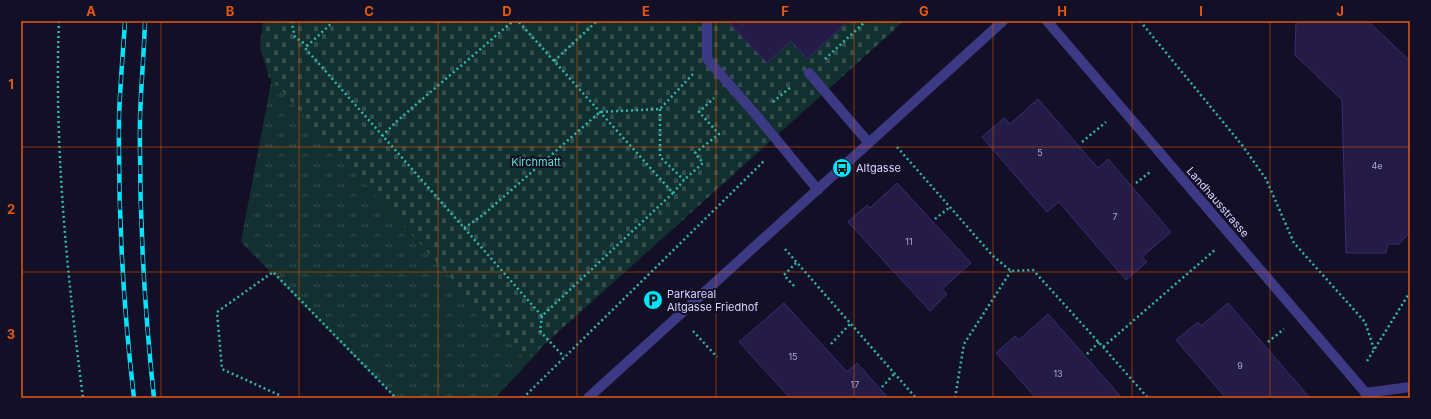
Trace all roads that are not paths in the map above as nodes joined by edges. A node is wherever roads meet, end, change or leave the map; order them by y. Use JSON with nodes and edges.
{"nodes":[{"id":1,"x":707,"y":21,"type":"edge"},
{"id":2,"x":1003,"y":21,"type":"edge"},
{"id":3,"x":1047,"y":21,"type":"edge"},
{"id":4,"x":810,"y":73,"type":"dead end"},
{"id":5,"x":869,"y":143,"type":"junction"},
{"id":6,"x":818,"y":190,"type":"junction"},
{"id":7,"x":1410,"y":387,"type":"edge"},
{"id":8,"x":1364,"y":395,"type":"edge"},
{"id":9,"x":588,"y":398,"type":"edge"}],
"edges":[{"from":1,"to":6,"type":"street"},
{"from":2,"to":5,"type":"street"},
{"from":3,"to":8,"type":"street","name":"Landhausstrasse"},
{"from":4,"to":5,"type":"street"},
{"from":5,"to":6,"type":"street"},
{"from":6,"to":9,"type":"street"},
{"from":7,"to":8,"type":"street"}]}
